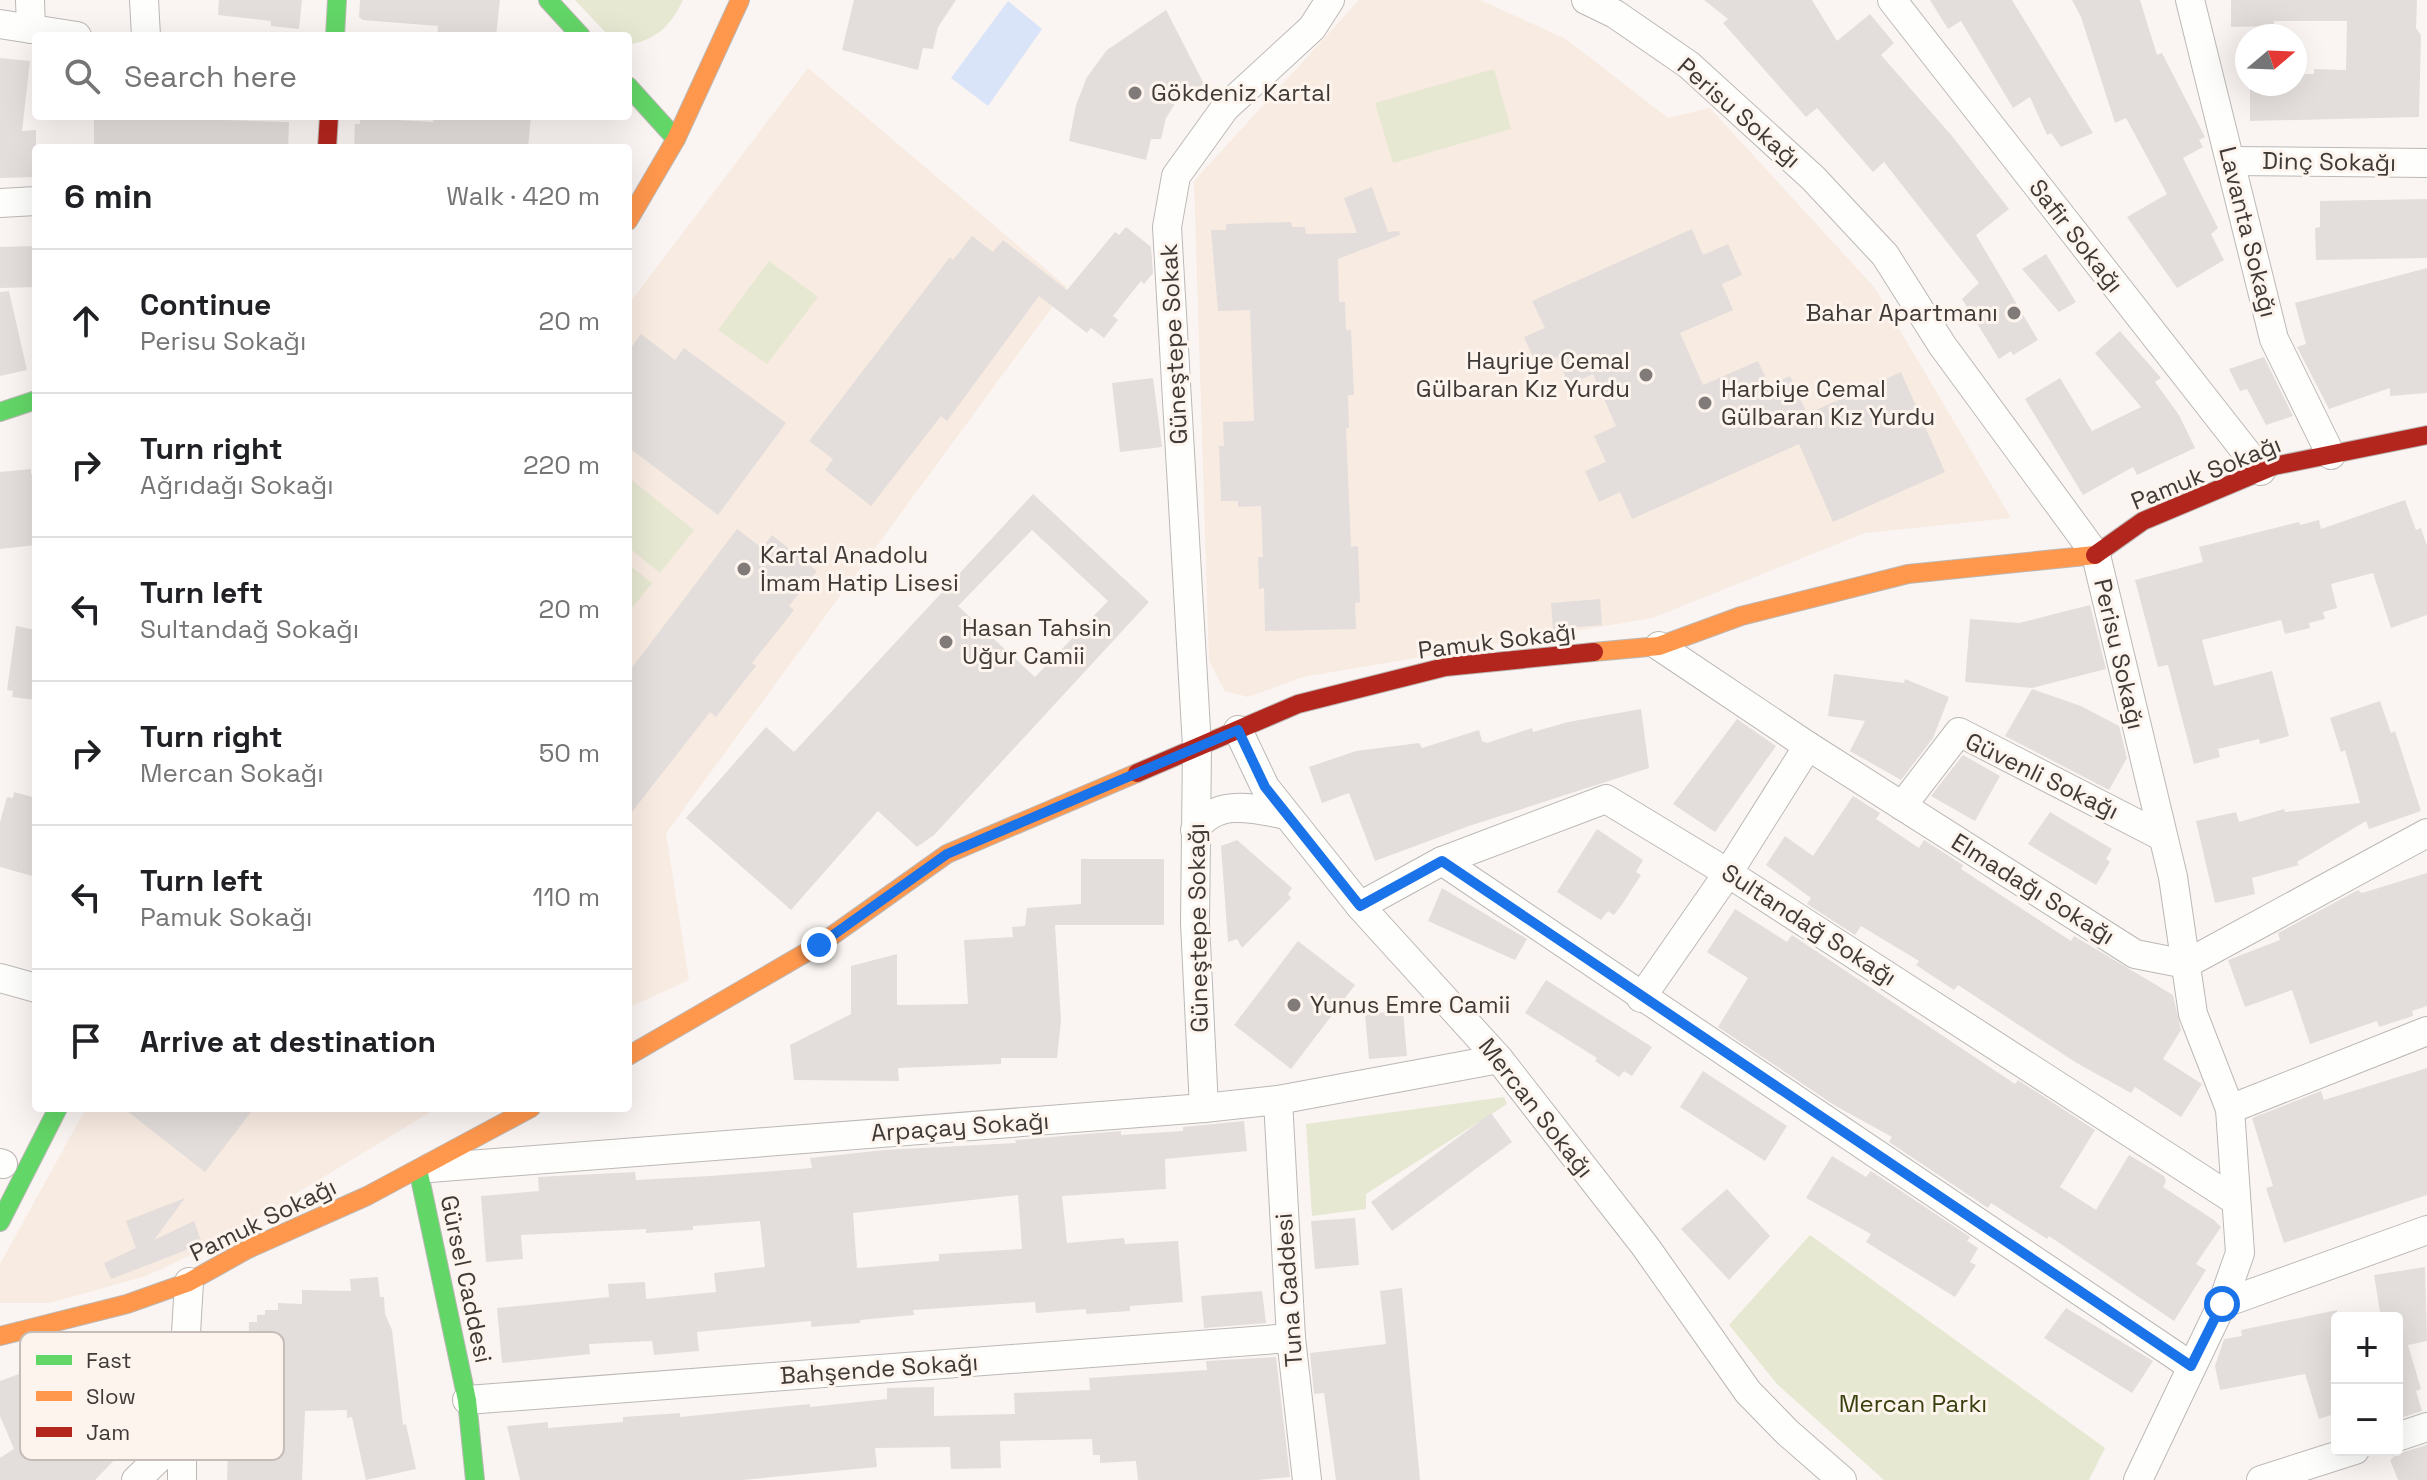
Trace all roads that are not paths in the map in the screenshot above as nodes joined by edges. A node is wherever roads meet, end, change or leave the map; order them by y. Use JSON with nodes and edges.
{"nodes":[{"id":1,"x":30,"y":0,"type":"edge"},
{"id":2,"x":144,"y":0,"type":"edge"},
{"id":3,"x":337,"y":0,"type":"edge"},
{"id":4,"x":548,"y":0,"type":"edge"},
{"id":5,"x":740,"y":0,"type":"edge"},
{"id":6,"x":1330,"y":0,"type":"edge"},
{"id":7,"x":1586,"y":0,"type":"edge"},
{"id":8,"x":1892,"y":0,"type":"edge"},
{"id":9,"x":2190,"y":0,"type":"edge"},
{"id":10,"x":0,"y":24,"type":"edge"},
{"id":11,"x":31,"y":29,"type":"junction"},
{"id":12,"x":51,"y":32,"type":"edge"},
{"id":13,"x":146,"y":32,"type":"edge"},
{"id":14,"x":335,"y":32,"type":"edge"},
{"id":15,"x":577,"y":32,"type":"edge"},
{"id":16,"x":632,"y":90,"type":"edge"},
{"id":17,"x":329,"y":120,"type":"edge"},
{"id":18,"x":676,"y":139,"type":"junction"},
{"id":19,"x":327,"y":144,"type":"edge"},
{"id":20,"x":2231,"y":161,"type":"junction"},
{"id":21,"x":2427,"y":163,"type":"edge"},
{"id":22,"x":638,"y":188,"type":"edge"},
{"id":23,"x":32,"y":201,"type":"edge"},
{"id":24,"x":0,"y":203,"type":"edge"},
{"id":25,"x":632,"y":208,"type":"edge"},
{"id":26,"x":32,"y":401,"type":"edge"},
{"id":27,"x":0,"y":412,"type":"edge"},
{"id":28,"x":2427,"y":435,"type":"edge"},
{"id":29,"x":2331,"y":455,"type":"junction"},
{"id":30,"x":2261,"y":471,"type":"junction"},
{"id":31,"x":2096,"y":555,"type":"junction"},
{"id":32,"x":1659,"y":646,"type":"junction"},
{"id":33,"x":1238,"y":730,"type":"junction"},
{"id":34,"x":1808,"y":746,"type":"junction"},
{"id":35,"x":1197,"y":747,"type":"junction"},
{"id":36,"x":1902,"y":806,"type":"junction"},
{"id":37,"x":1287,"y":815,"type":"junction"},
{"id":38,"x":1195,"y":830,"type":"junction"},
{"id":39,"x":2427,"y":833,"type":"edge"},
{"id":40,"x":2163,"y":837,"type":"junction"},
{"id":41,"x":1442,"y":861,"type":"junction"},
{"id":42,"x":1728,"y":873,"type":"junction"},
{"id":43,"x":1360,"y":906,"type":"junction"},
{"id":44,"x":2186,"y":964,"type":"junction"},
{"id":45,"x":0,"y":978,"type":"edge"},
{"id":46,"x":32,"y":987,"type":"edge"},
{"id":47,"x":1641,"y":998,"type":"junction"},
{"id":48,"x":2427,"y":1031,"type":"edge"},
{"id":49,"x":632,"y":1054,"type":"edge"},
{"id":50,"x":1499,"y":1059,"type":"junction"},
{"id":51,"x":1278,"y":1100,"type":"junction"},
{"id":52,"x":1204,"y":1108,"type":"junction"},
{"id":53,"x":2230,"y":1109,"type":"junction"},
{"id":54,"x":56,"y":1112,"type":"edge"},
{"id":55,"x":524,"y":1112,"type":"edge"},
{"id":56,"x":418,"y":1169,"type":"junction"},
{"id":57,"x":2236,"y":1201,"type":"junction"},
{"id":58,"x":0,"y":1222,"type":"edge"},
{"id":59,"x":2427,"y":1230,"type":"edge"},
{"id":60,"x":189,"y":1282,"type":"junction"},
{"id":61,"x":2222,"y":1304,"type":"junction"},
{"id":62,"x":187,"y":1332,"type":"edge"},
{"id":63,"x":0,"y":1336,"type":"edge"},
{"id":64,"x":1291,"y":1338,"type":"junction"},
{"id":65,"x":2191,"y":1366,"type":"junction"},
{"id":66,"x":467,"y":1400,"type":"junction"},
{"id":67,"x":2427,"y":1427,"type":"edge"},
{"id":68,"x":2403,"y":1435,"type":"edge"},
{"id":69,"x":2336,"y":1456,"type":"edge"},
{"id":70,"x":157,"y":1460,"type":"edge"},
{"id":71,"x":136,"y":1480,"type":"edge"},
{"id":72,"x":475,"y":1480,"type":"edge"},
{"id":73,"x":1307,"y":1480,"type":"edge"},
{"id":74,"x":1842,"y":1480,"type":"edge"},
{"id":75,"x":2138,"y":1480,"type":"edge"},
{"id":76,"x":2261,"y":1480,"type":"edge"}],
"edges":[{"from":1,"to":11,"type":"street"},
{"from":2,"to":13,"type":"street"},
{"from":3,"to":14,"type":"street"},
{"from":4,"to":15,"type":"street"},
{"from":5,"to":18,"type":"street"},
{"from":6,"to":35,"type":"street","name":"Güneştepe Sokak"},
{"from":7,"to":31,"type":"street","name":"Perisu Sokağı"},
{"from":8,"to":30,"type":"street","name":"Safir Sokağı"},
{"from":9,"to":20,"type":"street","name":"Lavanta Sokağı"},
{"from":10,"to":11,"type":"street"},
{"from":11,"to":12,"type":"street"},
{"from":16,"to":18,"type":"street"},
{"from":17,"to":19,"type":"street"},
{"from":18,"to":22,"type":"street"},
{"from":20,"to":21,"type":"street","name":"Dinç Sokağı"},
{"from":20,"to":29,"type":"street","name":"Lavanta Sokağı"},
{"from":22,"to":25,"type":"street"},
{"from":23,"to":24,"type":"street"},
{"from":26,"to":27,"type":"street"},
{"from":28,"to":29,"type":"street","name":"Pamuk Sokağı"},
{"from":29,"to":30,"type":"street","name":"Pamuk Sokağı"},
{"from":30,"to":31,"type":"street","name":"Pamuk Sokağı"},
{"from":31,"to":32,"type":"street","name":"Pamuk Sokağı"},
{"from":31,"to":40,"type":"street","name":"Perisu Sokağı"},
{"from":32,"to":33,"type":"street","name":"Pamuk Sokağı"},
{"from":32,"to":34,"type":"street","name":"Elmadağı Sokağı"},
{"from":33,"to":35,"type":"street","name":"Pamuk Sokağı"},
{"from":33,"to":37,"type":"street","name":"Mercan Sokağı"},
{"from":34,"to":36,"type":"street","name":"Elmadağı Sokağı"},
{"from":34,"to":42,"type":"street"},
{"from":35,"to":38,"type":"street","name":"Güneştepe Sokağı"},
{"from":35,"to":49,"type":"street","name":"Pamuk Sokağı"},
{"from":36,"to":40,"type":"street","name":"Güvenli Sokağı"},
{"from":36,"to":44,"type":"street","name":"Elmadağı Sokağı"},
{"from":37,"to":38,"type":"street"},
{"from":37,"to":43,"type":"street","name":"Mercan Sokağı"},
{"from":38,"to":52,"type":"street","name":"Güneştepe Sokağı"},
{"from":39,"to":44,"type":"street"},
{"from":40,"to":44,"type":"street","name":"Perisu Sokağı"},
{"from":41,"to":42,"type":"street","name":"Sultandağ Sokağı"},
{"from":41,"to":43,"type":"street","name":"Sultandağ Sokağı"},
{"from":41,"to":47,"type":"street"},
{"from":42,"to":47,"type":"street"},
{"from":42,"to":57,"type":"street","name":"Sultandağ Sokağı"},
{"from":43,"to":50,"type":"street","name":"Mercan Sokağı"},
{"from":44,"to":53,"type":"street","name":"Perisu Sokağı"},
{"from":45,"to":46,"type":"street"},
{"from":47,"to":65,"type":"street"},
{"from":48,"to":53,"type":"street"},
{"from":50,"to":51,"type":"street","name":"Arpaçay Sokağı"},
{"from":50,"to":74,"type":"street","name":"Mercan Sokağı"},
{"from":51,"to":52,"type":"street","name":"Arpaçay Sokağı"},
{"from":51,"to":64,"type":"street","name":"Tuna Caddesi"},
{"from":52,"to":56,"type":"street","name":"Arpaçay Sokağı"},
{"from":53,"to":57,"type":"street","name":"Perisu Sokağı"},
{"from":54,"to":58,"type":"street"},
{"from":55,"to":56,"type":"street","name":"Pamuk Sokağı"},
{"from":56,"to":60,"type":"street","name":"Pamuk Sokağı"},
{"from":56,"to":66,"type":"street","name":"Gürsel Caddesi"},
{"from":57,"to":61,"type":"street","name":"Perisu Sokağı"},
{"from":59,"to":61,"type":"street"},
{"from":60,"to":62,"type":"street"},
{"from":60,"to":63,"type":"street","name":"Pamuk Sokağı"},
{"from":61,"to":65,"type":"street","name":"Perisu Sokağı"},
{"from":64,"to":66,"type":"street","name":"Bahşende Sokağı"},
{"from":64,"to":73,"type":"street","name":"Tuna Caddesi"},
{"from":65,"to":75,"type":"street","name":"Perisu Sokağı"},
{"from":66,"to":72,"type":"street","name":"Gürsel Caddesi"},
{"from":67,"to":68,"type":"street"},
{"from":69,"to":76,"type":"street"},
{"from":70,"to":71,"type":"street"}]}
